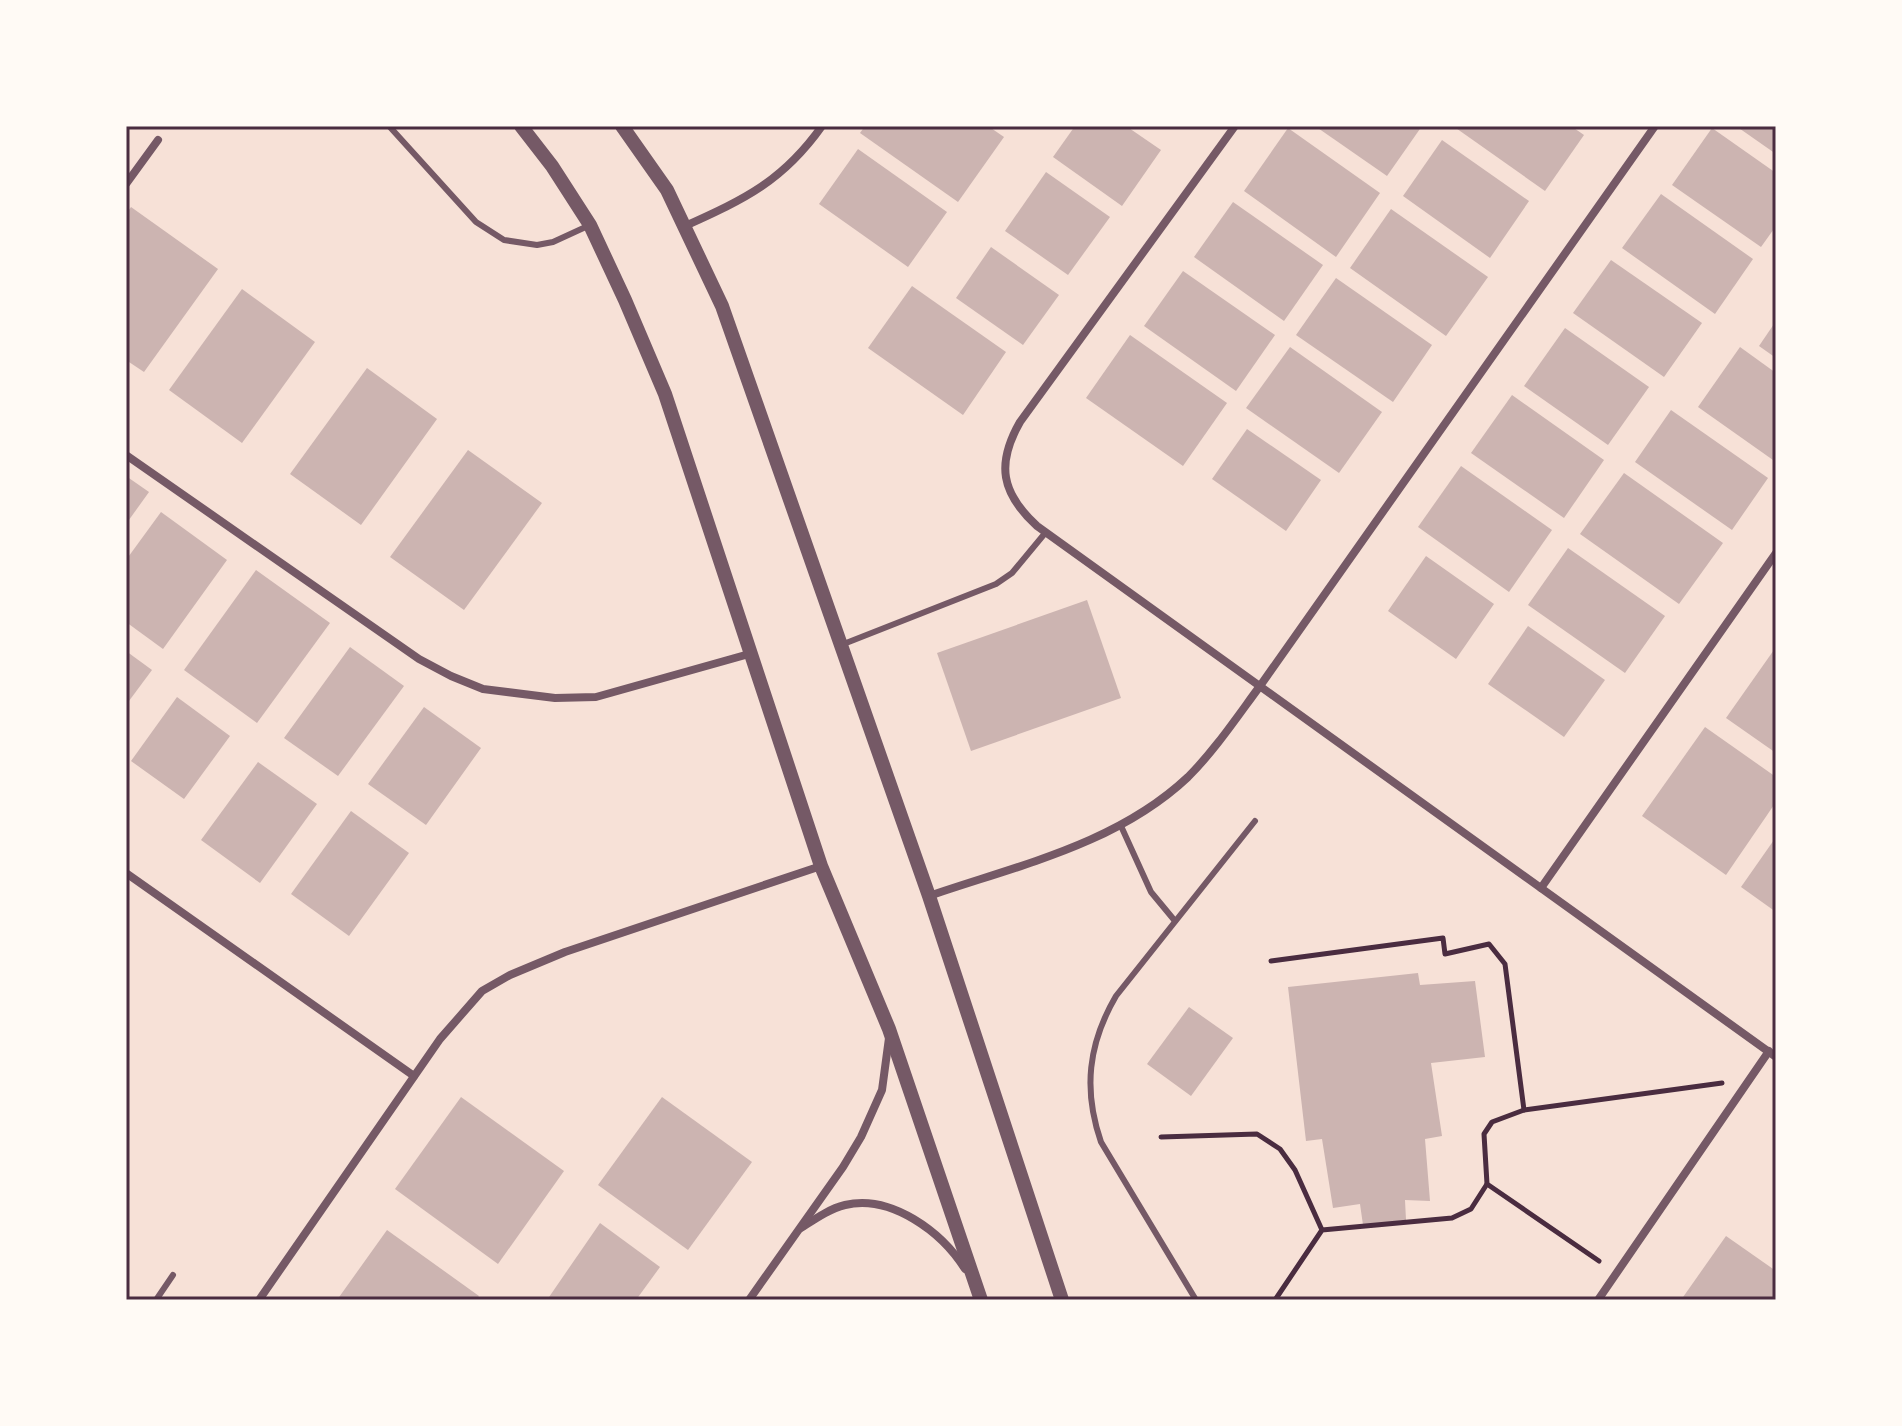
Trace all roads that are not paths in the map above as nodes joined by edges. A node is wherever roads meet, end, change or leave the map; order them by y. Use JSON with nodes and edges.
{"nodes":[{"id":1,"x":389,"y":126,"type":"edge"},
{"id":2,"x":521,"y":126,"type":"edge"},
{"id":3,"x":622,"y":126,"type":"edge"},
{"id":4,"x":822,"y":126,"type":"edge"},
{"id":5,"x":1235,"y":126,"type":"edge"},
{"id":6,"x":1655,"y":126,"type":"edge"},
{"id":7,"x":158,"y":140,"type":"dead end"},
{"id":8,"x":126,"y":184,"type":"edge"},
{"id":9,"x":590,"y":225,"type":"junction"},
{"id":10,"x":685,"y":226,"type":"junction"},
{"id":11,"x":126,"y":455,"type":"edge"},
{"id":12,"x":1046,"y":532,"type":"junction"},
{"id":13,"x":1776,"y":553,"type":"edge"},
{"id":14,"x":841,"y":645,"type":"junction"},
{"id":15,"x":749,"y":654,"type":"junction"},
{"id":16,"x":1260,"y":686,"type":"junction"},
{"id":17,"x":1255,"y":821,"type":"dead end"},
{"id":18,"x":1121,"y":826,"type":"junction"},
{"id":19,"x":821,"y":866,"type":"junction"},
{"id":20,"x":126,"y":873,"type":"edge"},
{"id":21,"x":1541,"y":888,"type":"junction"},
{"id":22,"x":929,"y":896,"type":"junction"},
{"id":23,"x":1175,"y":921,"type":"junction"},
{"id":24,"x":889,"y":1029,"type":"junction"},
{"id":25,"x":1772,"y":1054,"type":"edge"},
{"id":26,"x":414,"y":1076,"type":"junction"},
{"id":27,"x":797,"y":1231,"type":"junction"},
{"id":28,"x":173,"y":1275,"type":"dead end"},
{"id":29,"x":980,"y":1294,"type":"edge"},
{"id":30,"x":156,"y":1300,"type":"edge"},
{"id":31,"x":259,"y":1300,"type":"edge"},
{"id":32,"x":749,"y":1300,"type":"edge"},
{"id":33,"x":1062,"y":1300,"type":"edge"},
{"id":34,"x":1196,"y":1300,"type":"edge"},
{"id":35,"x":1598,"y":1300,"type":"edge"}],
"edges":[{"from":1,"to":9,"type":"lane"},
{"from":2,"to":9,"type":"street"},
{"from":3,"to":10,"type":"street"},
{"from":4,"to":10,"type":"street"},
{"from":5,"to":12,"type":"street"},
{"from":6,"to":16,"type":"street"},
{"from":7,"to":8,"type":"street"},
{"from":9,"to":15,"type":"street"},
{"from":10,"to":14,"type":"street"},
{"from":11,"to":15,"type":"street"},
{"from":12,"to":14,"type":"lane"},
{"from":12,"to":16,"type":"street"},
{"from":13,"to":21,"type":"street"},
{"from":14,"to":22,"type":"street"},
{"from":15,"to":19,"type":"street"},
{"from":16,"to":18,"type":"street"},
{"from":16,"to":21,"type":"street"},
{"from":17,"to":23,"type":"lane"},
{"from":18,"to":22,"type":"street"},
{"from":18,"to":23,"type":"lane"},
{"from":19,"to":24,"type":"street"},
{"from":19,"to":26,"type":"street"},
{"from":20,"to":26,"type":"street"},
{"from":21,"to":25,"type":"street"},
{"from":22,"to":33,"type":"street"},
{"from":23,"to":34,"type":"lane"},
{"from":24,"to":27,"type":"street"},
{"from":24,"to":29,"type":"street"},
{"from":25,"to":35,"type":"street"},
{"from":26,"to":31,"type":"street"},
{"from":27,"to":29,"type":"street"},
{"from":27,"to":32,"type":"street"},
{"from":28,"to":30,"type":"lane"}]}
